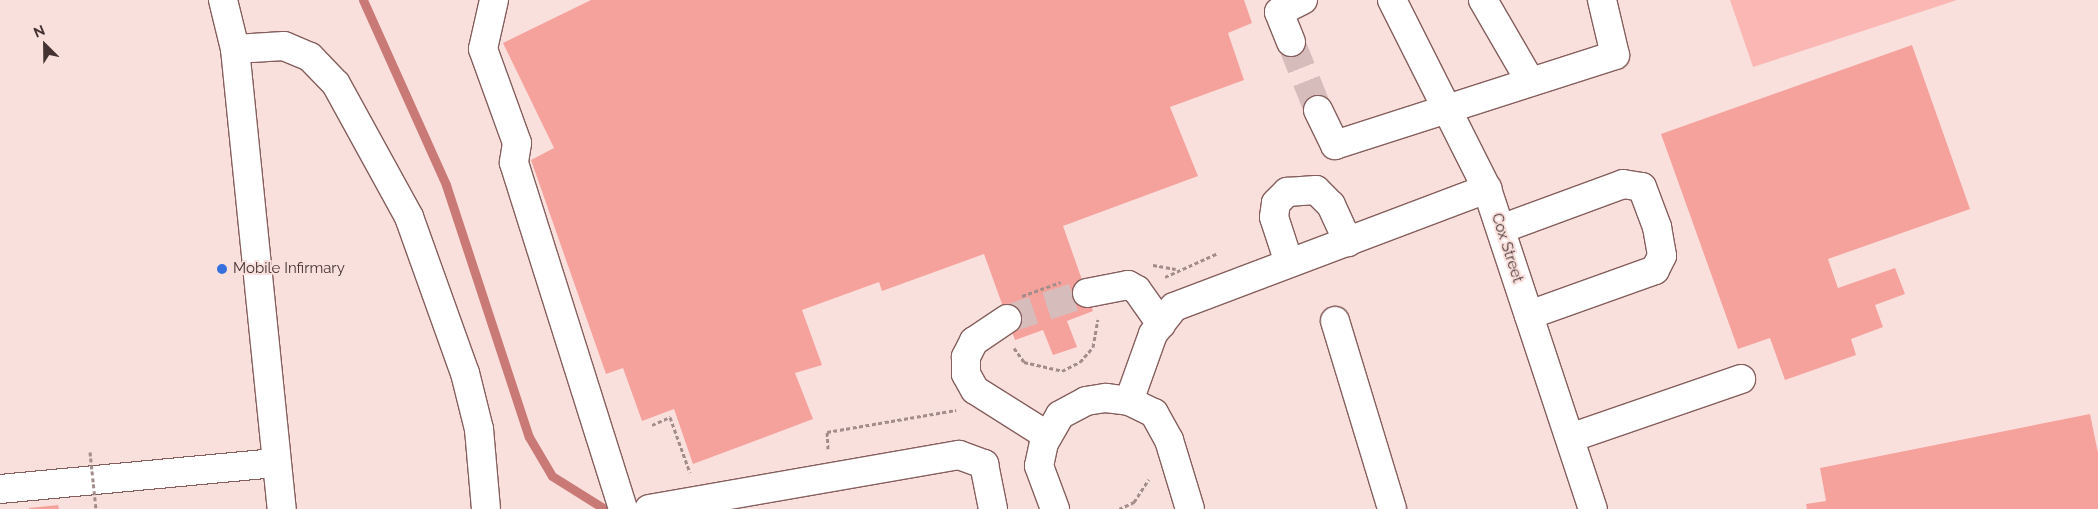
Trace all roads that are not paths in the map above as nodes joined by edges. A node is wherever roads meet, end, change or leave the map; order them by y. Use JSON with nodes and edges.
{"nodes":[{"id":1,"x":223,"y":0,"type":"edge"},
{"id":2,"x":494,"y":0,"type":"edge"},
{"id":3,"x":1303,"y":0,"type":"edge"},
{"id":4,"x":1392,"y":0,"type":"edge"},
{"id":5,"x":1483,"y":0,"type":"edge"},
{"id":6,"x":1602,"y":0,"type":"edge"},
{"id":7,"x":1291,"y":42,"type":"tunnel mouth"},
{"id":8,"x":235,"y":49,"type":"junction"},
{"id":9,"x":1530,"y":81,"type":"junction"},
{"id":10,"x":1450,"y":107,"type":"junction"},
{"id":11,"x":1318,"y":110,"type":"tunnel mouth"},
{"id":12,"x":1487,"y":189,"type":"junction"},
{"id":13,"x":1501,"y":228,"type":"junction"},
{"id":14,"x":1348,"y":242,"type":"junction"},
{"id":15,"x":1289,"y":263,"type":"junction"},
{"id":16,"x":1089,"y":292,"type":"tunnel mouth"},
{"id":17,"x":1529,"y":315,"type":"junction"},
{"id":18,"x":1005,"y":320,"type":"tunnel mouth"},
{"id":19,"x":1335,"y":321,"type":"dead end"},
{"id":20,"x":1160,"y":324,"type":"junction"},
{"id":21,"x":1741,"y":379,"type":"dead end"},
{"id":22,"x":1129,"y":401,"type":"junction"},
{"id":23,"x":1048,"y":436,"type":"junction"},
{"id":24,"x":1570,"y":438,"type":"junction"},
{"id":25,"x":275,"y":462,"type":"junction"},
{"id":26,"x":0,"y":489,"type":"edge"},
{"id":27,"x":282,"y":509,"type":"edge"},
{"id":28,"x":486,"y":509,"type":"edge"},
{"id":29,"x":623,"y":509,"type":"edge"},
{"id":30,"x":648,"y":509,"type":"edge"},
{"id":31,"x":993,"y":509,"type":"edge"},
{"id":32,"x":1054,"y":509,"type":"edge"},
{"id":33,"x":1190,"y":509,"type":"edge"},
{"id":34,"x":1392,"y":509,"type":"edge"},
{"id":35,"x":1593,"y":509,"type":"edge"}],
"edges":[{"from":1,"to":8,"type":"street"},
{"from":2,"to":29,"type":"street"},
{"from":3,"to":7,"type":"street"},
{"from":4,"to":10,"type":"street","name":"Cox Street"},
{"from":5,"to":9,"type":"street"},
{"from":6,"to":9,"type":"street"},
{"from":8,"to":25,"type":"street"},
{"from":8,"to":28,"type":"street"},
{"from":9,"to":10,"type":"street"},
{"from":10,"to":11,"type":"street"},
{"from":10,"to":12,"type":"street","name":"Cox Street"},
{"from":12,"to":13,"type":"street","name":"Cox Street"},
{"from":12,"to":14,"type":"street"},
{"from":13,"to":17,"type":"street","name":"Cox Street"},
{"from":13,"to":17,"type":"street"},
{"from":14,"to":15,"type":"street"},
{"from":14,"to":15,"type":"street"},
{"from":15,"to":20,"type":"street"},
{"from":16,"to":20,"type":"street"},
{"from":17,"to":24,"type":"street","name":"Cox Street"},
{"from":18,"to":23,"type":"street"},
{"from":19,"to":34,"type":"street"},
{"from":20,"to":22,"type":"street"},
{"from":21,"to":24,"type":"street"},
{"from":22,"to":23,"type":"street"},
{"from":22,"to":33,"type":"street"},
{"from":23,"to":32,"type":"street"},
{"from":24,"to":35,"type":"street","name":"Cox Street"},
{"from":25,"to":26,"type":"street"},
{"from":25,"to":27,"type":"street"},
{"from":30,"to":31,"type":"street"}]}
